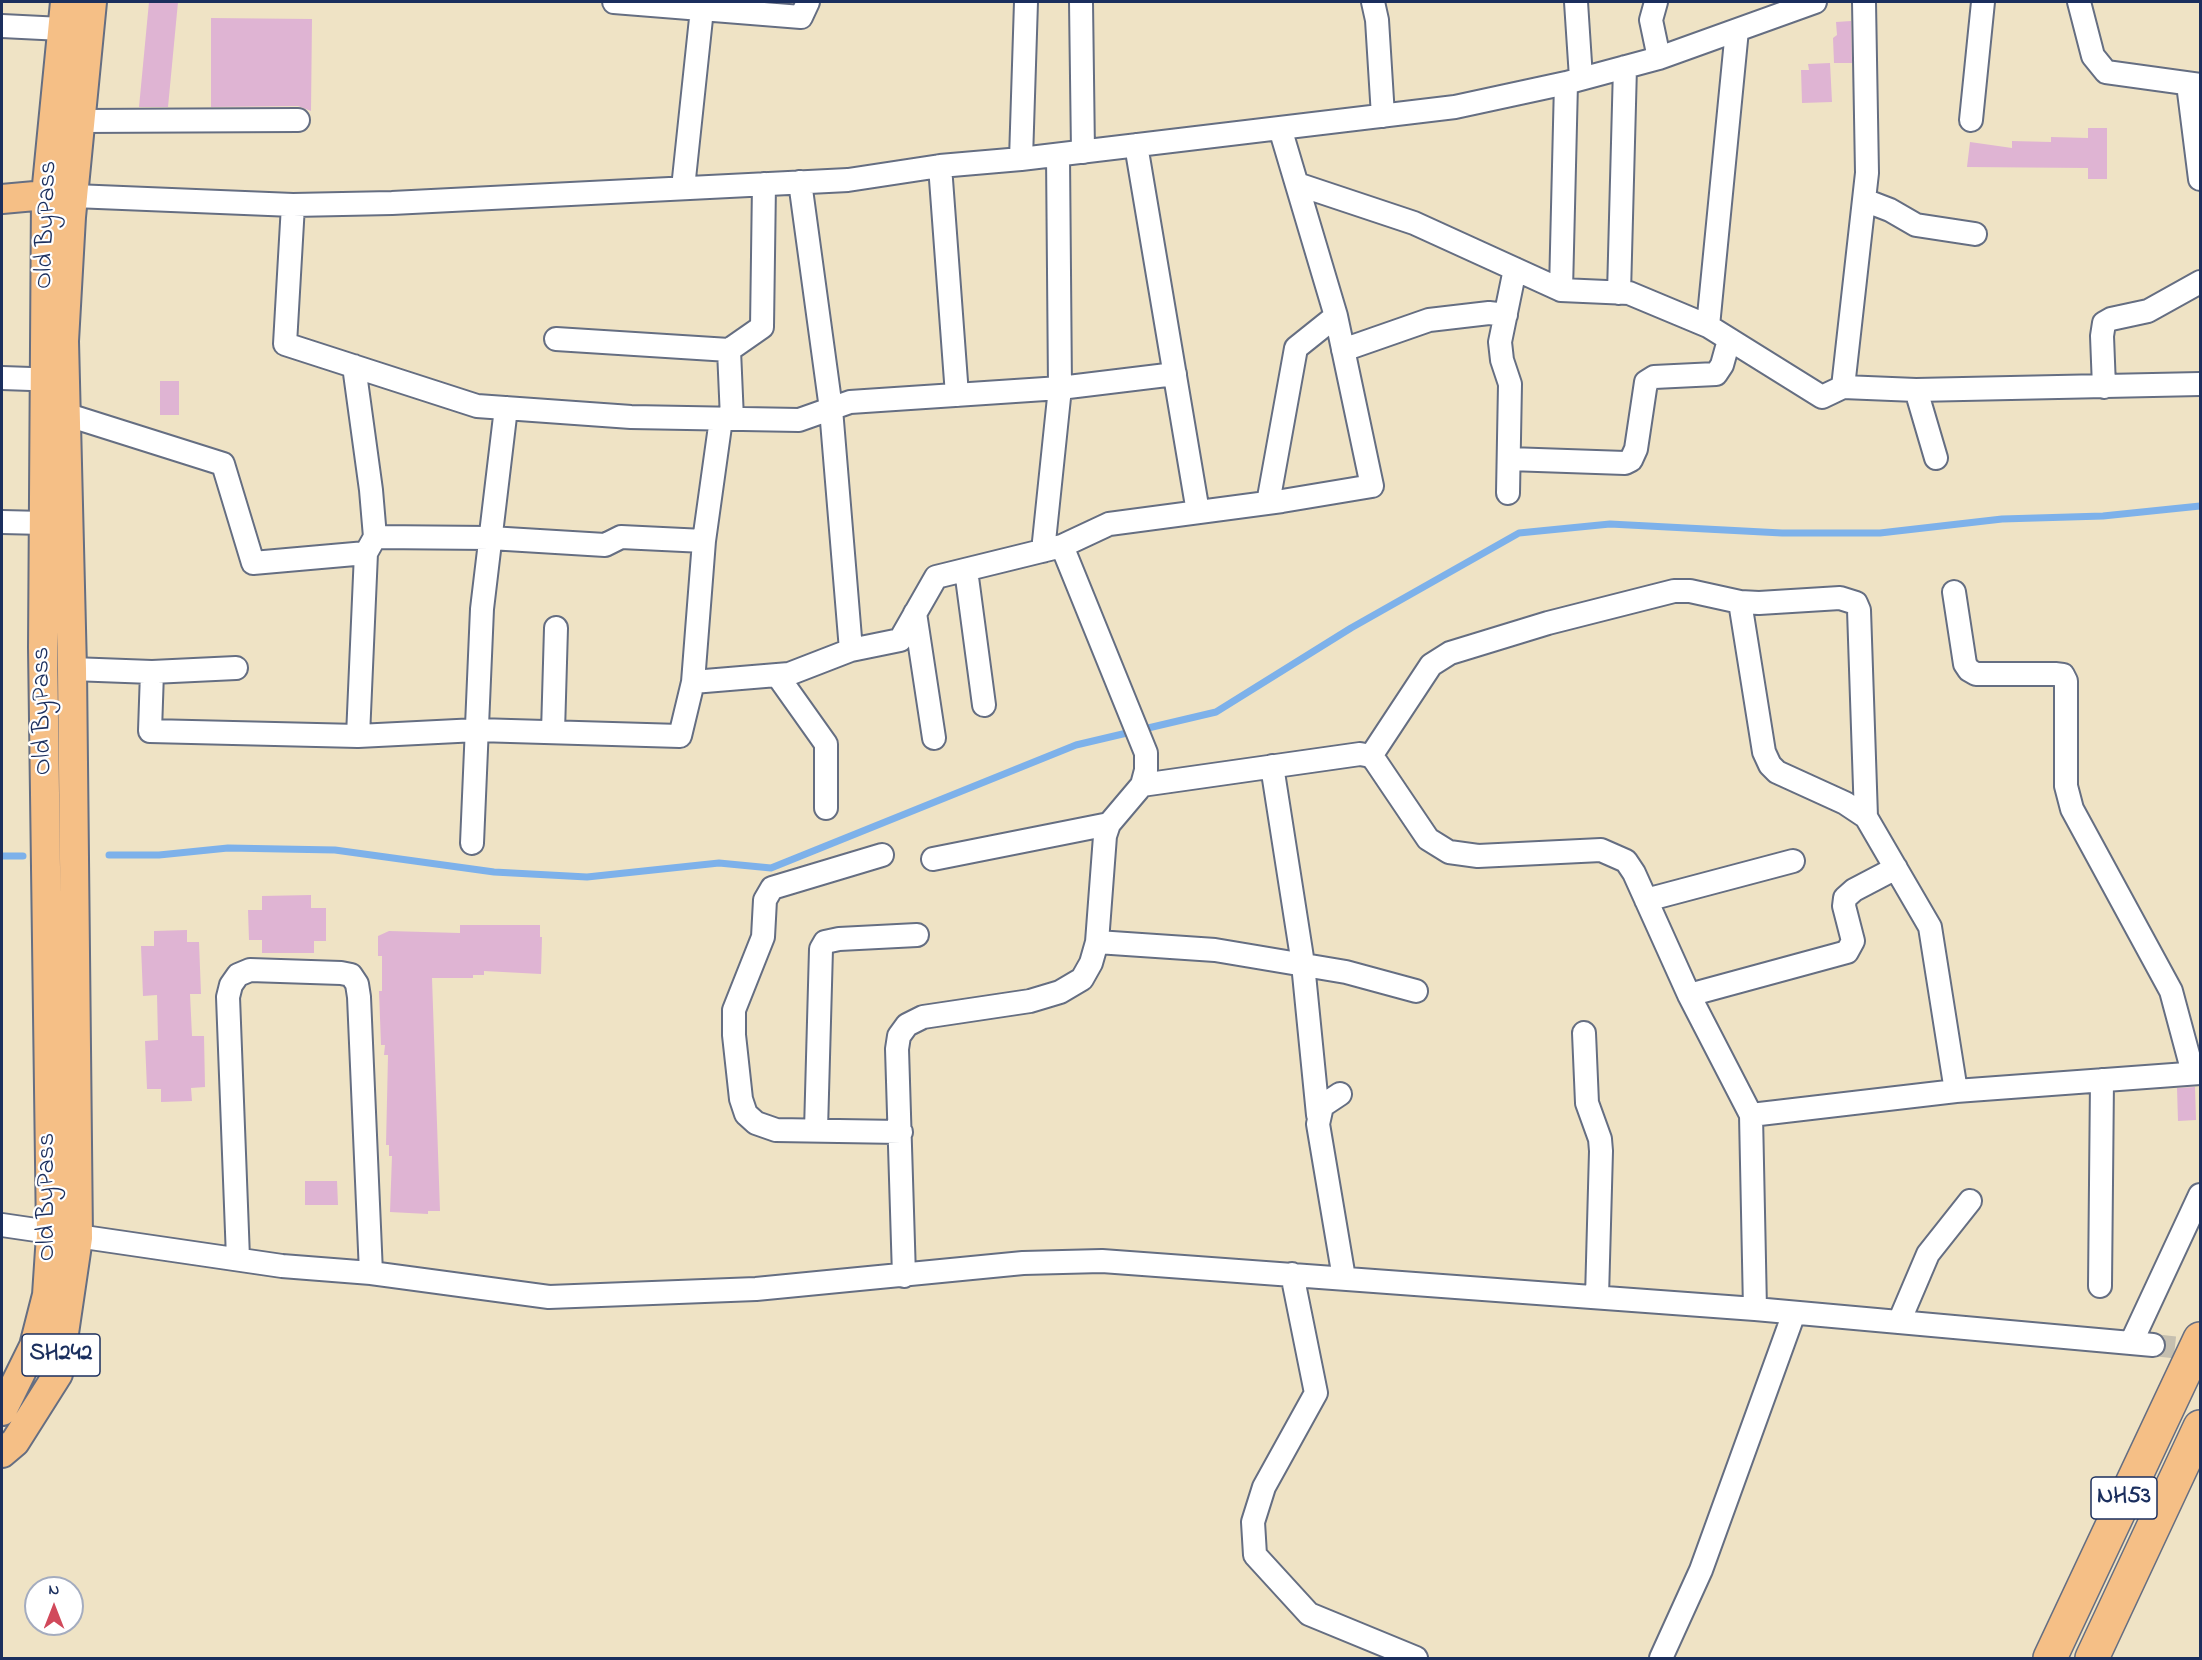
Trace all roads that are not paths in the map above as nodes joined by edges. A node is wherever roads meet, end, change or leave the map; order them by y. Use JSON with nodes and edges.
{"nodes":[{"id":1,"x":92,"y":2,"type":"edge"},
{"id":2,"x":614,"y":2,"type":"edge"},
{"id":3,"x":808,"y":2,"type":"edge"},
{"id":4,"x":1026,"y":2,"type":"edge"},
{"id":5,"x":1081,"y":2,"type":"edge"},
{"id":6,"x":1373,"y":2,"type":"edge"},
{"id":7,"x":1575,"y":2,"type":"edge"},
{"id":8,"x":1656,"y":2,"type":"edge"},
{"id":9,"x":1815,"y":2,"type":"edge"},
{"id":10,"x":1864,"y":2,"type":"edge"},
{"id":11,"x":1983,"y":2,"type":"edge"},
{"id":12,"x":2079,"y":2,"type":"edge"},
{"id":13,"x":702,"y":9,"type":"junction"},
{"id":14,"x":63,"y":15,"type":"edge"},
{"id":15,"x":2,"y":26,"type":"edge"},
{"id":16,"x":1737,"y":30,"type":"junction"},
{"id":17,"x":1659,"y":58,"type":"junction"},
{"id":18,"x":1625,"y":67,"type":"junction"},
{"id":19,"x":1573,"y":80,"type":"junction"},
{"id":20,"x":2194,"y":84,"type":"edge"},
{"id":21,"x":1383,"y":116,"type":"junction"},
{"id":22,"x":298,"y":120,"type":"dead end"},
{"id":23,"x":1971,"y":120,"type":"dead end"},
{"id":24,"x":81,"y":121,"type":"junction"},
{"id":25,"x":1281,"y":128,"type":"junction"},
{"id":26,"x":1136,"y":146,"type":"junction"},
{"id":27,"x":1083,"y":152,"type":"junction"},
{"id":28,"x":1058,"y":155,"type":"junction"},
{"id":29,"x":1021,"y":159,"type":"junction"},
{"id":30,"x":940,"y":166,"type":"junction"},
{"id":31,"x":2200,"y":180,"type":"edge"},
{"id":32,"x":800,"y":182,"type":"junction"},
{"id":33,"x":764,"y":184,"type":"junction"},
{"id":34,"x":1297,"y":184,"type":"junction"},
{"id":35,"x":683,"y":188,"type":"junction"},
{"id":36,"x":46,"y":195,"type":"junction"},
{"id":37,"x":74,"y":196,"type":"junction"},
{"id":38,"x":2,"y":199,"type":"edge"},
{"id":39,"x":1864,"y":200,"type":"junction"},
{"id":40,"x":293,"y":205,"type":"junction"},
{"id":41,"x":1975,"y":234,"type":"dead end"},
{"id":42,"x":1515,"y":269,"type":"junction"},
{"id":43,"x":2200,"y":282,"type":"edge"},
{"id":44,"x":1561,"y":290,"type":"junction"},
{"id":45,"x":1619,"y":293,"type":"junction"},
{"id":46,"x":1506,"y":315,"type":"junction"},
{"id":47,"x":1336,"y":316,"type":"junction"},
{"id":48,"x":1708,"y":326,"type":"junction"},
{"id":49,"x":556,"y":339,"type":"dead end"},
{"id":50,"x":1729,"y":339,"type":"junction"},
{"id":51,"x":729,"y":350,"type":"junction"},
{"id":52,"x":1343,"y":350,"type":"junction"},
{"id":53,"x":354,"y":366,"type":"junction"},
{"id":54,"x":1175,"y":374,"type":"junction"},
{"id":55,"x":2,"y":378,"type":"edge"},
{"id":56,"x":54,"y":380,"type":"junction"},
{"id":57,"x":2200,"y":384,"type":"edge"},
{"id":58,"x":1843,"y":387,"type":"junction"},
{"id":59,"x":2104,"y":387,"type":"junction"},
{"id":60,"x":1060,"y":388,"type":"junction"},
{"id":61,"x":1916,"y":390,"type":"junction"},
{"id":62,"x":957,"y":395,"type":"junction"},
{"id":63,"x":506,"y":408,"type":"junction"},
{"id":64,"x":831,"y":409,"type":"junction"},
{"id":65,"x":55,"y":411,"type":"junction"},
{"id":66,"x":726,"y":419,"type":"junction"},
{"id":67,"x":1509,"y":459,"type":"junction"},
{"id":68,"x":1936,"y":459,"type":"dead end"},
{"id":69,"x":1508,"y":493,"type":"dead end"},
{"id":70,"x":1268,"y":503,"type":"junction"},
{"id":71,"x":1198,"y":512,"type":"junction"},
{"id":72,"x":2,"y":522,"type":"edge"},
{"id":73,"x":44,"y":523,"type":"junction"},
{"id":74,"x":490,"y":538,"type":"junction"},
{"id":75,"x":704,"y":541,"type":"junction"},
{"id":76,"x":371,"y":545,"type":"junction"},
{"id":77,"x":1052,"y":549,"type":"junction"},
{"id":78,"x":966,"y":570,"type":"junction"},
{"id":79,"x":1954,"y":592,"type":"dead end"},
{"id":80,"x":1740,"y":602,"type":"junction"},
{"id":81,"x":915,"y":613,"type":"junction"},
{"id":82,"x":556,"y":628,"type":"dead end"},
{"id":83,"x":850,"y":650,"type":"junction"},
{"id":84,"x":236,"y":668,"type":"dead end"},
{"id":85,"x":72,"y":669,"type":"junction"},
{"id":86,"x":152,"y":672,"type":"junction"},
{"id":87,"x":777,"y":675,"type":"junction"},
{"id":88,"x":693,"y":682,"type":"junction"},
{"id":89,"x":984,"y":705,"type":"dead end"},
{"id":90,"x":477,"y":730,"type":"junction"},
{"id":91,"x":553,"y":732,"type":"junction"},
{"id":92,"x":358,"y":736,"type":"junction"},
{"id":93,"x":934,"y":738,"type":"dead end"},
{"id":94,"x":1371,"y":756,"type":"junction"},
{"id":95,"x":1272,"y":766,"type":"junction"},
{"id":96,"x":1142,"y":785,"type":"junction"},
{"id":97,"x":826,"y":808,"type":"dead end"},
{"id":98,"x":1866,"y":817,"type":"junction"},
{"id":99,"x":1108,"y":824,"type":"junction"},
{"id":100,"x":472,"y":843,"type":"dead end"},
{"id":101,"x":882,"y":855,"type":"dead end"},
{"id":102,"x":933,"y":859,"type":"dead end"},
{"id":103,"x":1793,"y":861,"type":"dead end"},
{"id":104,"x":1896,"y":868,"type":"junction"},
{"id":105,"x":1646,"y":900,"type":"junction"},
{"id":106,"x":917,"y":936,"type":"dead end"},
{"id":107,"x":1097,"y":942,"type":"junction"},
{"id":108,"x":1302,"y":964,"type":"junction"},
{"id":109,"x":1416,"y":991,"type":"dead end"},
{"id":110,"x":1689,"y":995,"type":"junction"},
{"id":111,"x":1584,"y":1033,"type":"dead end"},
{"id":112,"x":2197,"y":1073,"type":"edge"},
{"id":113,"x":2102,"y":1080,"type":"junction"},
{"id":114,"x":1956,"y":1091,"type":"junction"},
{"id":115,"x":1340,"y":1094,"type":"dead end"},
{"id":116,"x":1751,"y":1114,"type":"junction"},
{"id":117,"x":1318,"y":1115,"type":"junction"},
{"id":118,"x":816,"y":1130,"type":"junction"},
{"id":119,"x":902,"y":1132,"type":"junction"},
{"id":120,"x":2200,"y":1195,"type":"edge"},
{"id":121,"x":1970,"y":1201,"type":"dead end"},
{"id":122,"x":2,"y":1226,"type":"edge"},
{"id":123,"x":64,"y":1236,"type":"junction"},
{"id":124,"x":238,"y":1258,"type":"junction"},
{"id":125,"x":371,"y":1273,"type":"junction"},
{"id":126,"x":1292,"y":1274,"type":"junction"},
{"id":127,"x":904,"y":1276,"type":"junction"},
{"id":128,"x":1344,"y":1278,"type":"junction"},
{"id":129,"x":2100,"y":1286,"type":"dead end"},
{"id":130,"x":1597,"y":1297,"type":"junction"},
{"id":131,"x":1755,"y":1309,"type":"junction"},
{"id":132,"x":1794,"y":1312,"type":"junction"},
{"id":133,"x":1899,"y":1322,"type":"junction"},
{"id":134,"x":2200,"y":1339,"type":"edge"},
{"id":135,"x":2,"y":1411,"type":"edge"},
{"id":136,"x":2200,"y":1427,"type":"edge"},
{"id":137,"x":2,"y":1453,"type":"edge"},
{"id":138,"x":1416,"y":1659,"type":"edge"},
{"id":139,"x":1661,"y":1659,"type":"edge"},
{"id":140,"x":2050,"y":1659,"type":"edge"},
{"id":141,"x":2092,"y":1659,"type":"edge"}],
"edges":[{"from":1,"to":24,"type":"main road"},
{"from":2,"to":13,"type":"street"},
{"from":3,"to":13,"type":"street"},
{"from":4,"to":29,"type":"street"},
{"from":5,"to":27,"type":"street"},
{"from":6,"to":21,"type":"street"},
{"from":7,"to":19,"type":"street"},
{"from":8,"to":17,"type":"street"},
{"from":9,"to":16,"type":"street"},
{"from":10,"to":39,"type":"street"},
{"from":11,"to":23,"type":"street"},
{"from":12,"to":20,"type":"street"},
{"from":13,"to":35,"type":"street"},
{"from":14,"to":15,"type":"street"},
{"from":14,"to":36,"type":"main road","name":"Old ByPass","number":"SH242"},
{"from":16,"to":17,"type":"street"},
{"from":16,"to":48,"type":"street"},
{"from":17,"to":18,"type":"street"},
{"from":18,"to":19,"type":"street"},
{"from":18,"to":45,"type":"street"},
{"from":19,"to":21,"type":"street"},
{"from":19,"to":44,"type":"street"},
{"from":20,"to":31,"type":"street"},
{"from":21,"to":25,"type":"street"},
{"from":22,"to":24,"type":"street"},
{"from":24,"to":37,"type":"main road"},
{"from":25,"to":26,"type":"street"},
{"from":25,"to":34,"type":"street"},
{"from":26,"to":27,"type":"street"},
{"from":26,"to":54,"type":"street"},
{"from":27,"to":28,"type":"street"},
{"from":28,"to":29,"type":"street"},
{"from":28,"to":60,"type":"street"},
{"from":29,"to":30,"type":"street"},
{"from":30,"to":32,"type":"street"},
{"from":30,"to":62,"type":"street"},
{"from":32,"to":33,"type":"street"},
{"from":32,"to":64,"type":"street"},
{"from":33,"to":35,"type":"street"},
{"from":33,"to":51,"type":"street"},
{"from":34,"to":42,"type":"street"},
{"from":34,"to":47,"type":"street"},
{"from":35,"to":40,"type":"street"},
{"from":36,"to":37,"type":"main road"},
{"from":36,"to":38,"type":"main road"},
{"from":36,"to":56,"type":"main road","name":"Old ByPass","number":"SH242"},
{"from":37,"to":40,"type":"street"},
{"from":37,"to":56,"type":"main road"},
{"from":39,"to":41,"type":"street"},
{"from":39,"to":58,"type":"street"},
{"from":40,"to":53,"type":"street"},
{"from":42,"to":44,"type":"street"},
{"from":42,"to":46,"type":"street"},
{"from":43,"to":59,"type":"street"},
{"from":44,"to":45,"type":"street"},
{"from":45,"to":48,"type":"street"},
{"from":46,"to":52,"type":"street"},
{"from":46,"to":67,"type":"street"},
{"from":47,"to":52,"type":"street"},
{"from":47,"to":70,"type":"street"},
{"from":48,"to":50,"type":"street"},
{"from":49,"to":51,"type":"street"},
{"from":50,"to":58,"type":"street"},
{"from":50,"to":67,"type":"street"},
{"from":51,"to":66,"type":"street"},
{"from":52,"to":70,"type":"street"},
{"from":53,"to":63,"type":"street"},
{"from":53,"to":76,"type":"street"},
{"from":54,"to":60,"type":"street"},
{"from":54,"to":71,"type":"street"},
{"from":55,"to":56,"type":"street"},
{"from":56,"to":65,"type":"main road","name":"Old ByPass","number":"SH242"},
{"from":57,"to":59,"type":"street"},
{"from":58,"to":61,"type":"street"},
{"from":59,"to":61,"type":"street"},
{"from":60,"to":62,"type":"street"},
{"from":60,"to":77,"type":"street"},
{"from":61,"to":68,"type":"street"},
{"from":62,"to":64,"type":"street"},
{"from":63,"to":66,"type":"street"},
{"from":63,"to":74,"type":"street"},
{"from":64,"to":66,"type":"street"},
{"from":64,"to":83,"type":"street"},
{"from":65,"to":73,"type":"main road","name":"Old ByPass","number":"SH242"},
{"from":65,"to":76,"type":"street"},
{"from":65,"to":85,"type":"main road"},
{"from":66,"to":75,"type":"street"},
{"from":67,"to":69,"type":"street"},
{"from":70,"to":71,"type":"street"},
{"from":71,"to":77,"type":"street"},
{"from":72,"to":73,"type":"street"},
{"from":73,"to":123,"type":"main road","name":"Old ByPass","number":"SH242"},
{"from":74,"to":75,"type":"street"},
{"from":74,"to":76,"type":"street"},
{"from":74,"to":90,"type":"street"},
{"from":75,"to":88,"type":"street"},
{"from":76,"to":92,"type":"street"},
{"from":77,"to":78,"type":"street"},
{"from":77,"to":96,"type":"street"},
{"from":78,"to":81,"type":"street"},
{"from":78,"to":89,"type":"street"},
{"from":79,"to":112,"type":"street"},
{"from":80,"to":94,"type":"street"},
{"from":80,"to":98,"type":"street"},
{"from":80,"to":98,"type":"street"},
{"from":81,"to":83,"type":"street"},
{"from":81,"to":93,"type":"street"},
{"from":82,"to":91,"type":"street"},
{"from":83,"to":87,"type":"street"},
{"from":84,"to":86,"type":"street"},
{"from":85,"to":86,"type":"street"},
{"from":85,"to":123,"type":"main road"},
{"from":86,"to":92,"type":"street"},
{"from":87,"to":88,"type":"street"},
{"from":87,"to":97,"type":"street"},
{"from":88,"to":91,"type":"street"},
{"from":90,"to":91,"type":"street"},
{"from":90,"to":92,"type":"street"},
{"from":90,"to":100,"type":"street"},
{"from":94,"to":95,"type":"street"},
{"from":94,"to":105,"type":"street"},
{"from":95,"to":96,"type":"street"},
{"from":95,"to":108,"type":"street"},
{"from":96,"to":99,"type":"street"},
{"from":98,"to":104,"type":"street"},
{"from":99,"to":102,"type":"street"},
{"from":99,"to":107,"type":"street"},
{"from":101,"to":118,"type":"street"},
{"from":103,"to":105,"type":"street"},
{"from":104,"to":110,"type":"street"},
{"from":104,"to":114,"type":"street"},
{"from":105,"to":110,"type":"street"},
{"from":106,"to":118,"type":"street"},
{"from":107,"to":108,"type":"street"},
{"from":107,"to":119,"type":"street"},
{"from":108,"to":109,"type":"street"},
{"from":108,"to":117,"type":"street"},
{"from":110,"to":116,"type":"street"},
{"from":111,"to":130,"type":"street"},
{"from":112,"to":113,"type":"street"},
{"from":113,"to":114,"type":"street"},
{"from":113,"to":129,"type":"street"},
{"from":114,"to":116,"type":"street"},
{"from":115,"to":117,"type":"street"},
{"from":116,"to":131,"type":"street"},
{"from":117,"to":128,"type":"street"},
{"from":118,"to":119,"type":"street"},
{"from":119,"to":127,"type":"street"},
{"from":120,"to":133,"type":"street"},
{"from":121,"to":133,"type":"street"},
{"from":122,"to":123,"type":"street"},
{"from":123,"to":124,"type":"street"},
{"from":123,"to":135,"type":"main road","name":"Old ByPass","number":"SH242"},
{"from":123,"to":137,"type":"main road","name":"Old ByPass","number":"SH242"},
{"from":124,"to":125,"type":"street"},
{"from":124,"to":125,"type":"street"},
{"from":125,"to":127,"type":"street"},
{"from":126,"to":127,"type":"street"},
{"from":126,"to":128,"type":"street"},
{"from":126,"to":138,"type":"street"},
{"from":128,"to":130,"type":"street"},
{"from":130,"to":131,"type":"street"},
{"from":131,"to":132,"type":"street"},
{"from":132,"to":133,"type":"street"},
{"from":132,"to":139,"type":"street"},
{"from":134,"to":140,"type":"highway","number":"NH53"},
{"from":136,"to":141,"type":"highway","number":"NH53"}]}
